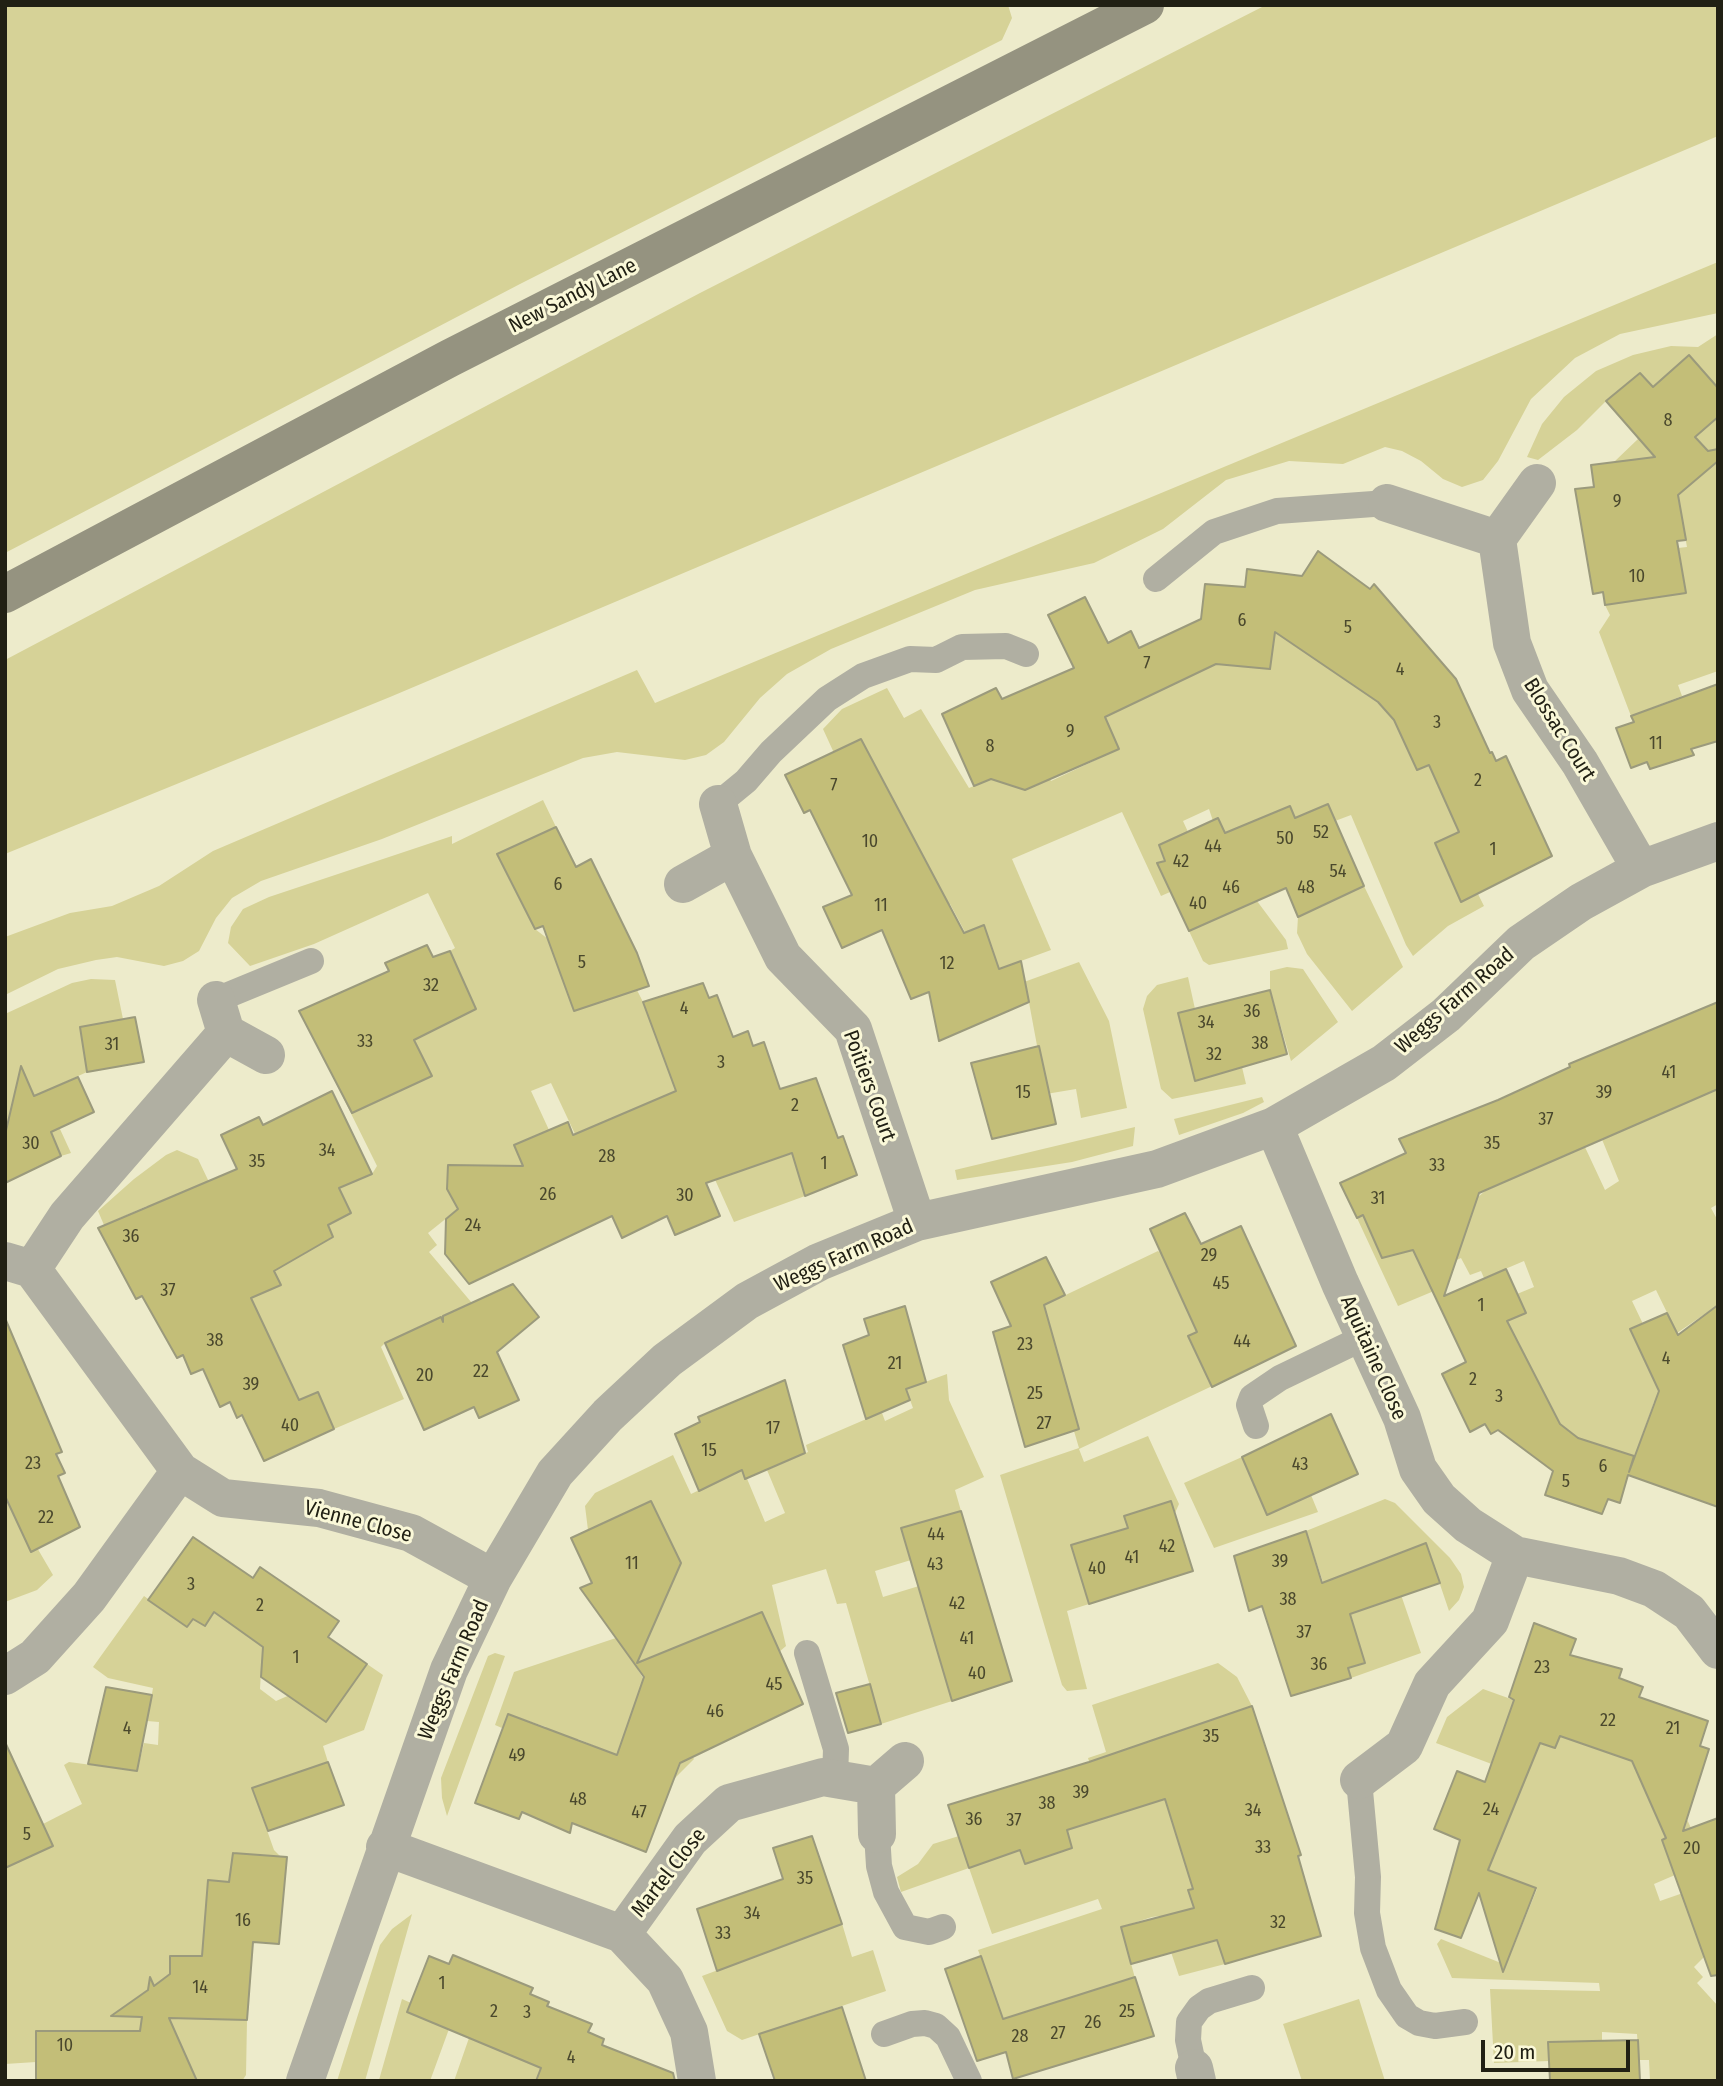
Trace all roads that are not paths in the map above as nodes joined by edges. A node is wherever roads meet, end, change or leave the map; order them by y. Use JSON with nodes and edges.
{"nodes":[{"id":1,"x":1145,"y":5,"type":"edge"},
{"id":2,"x":1537,"y":484,"type":"dead end"},
{"id":3,"x":1387,"y":503,"type":"joint"},
{"id":4,"x":1497,"y":538,"type":"junction"},
{"id":5,"x":1156,"y":579,"type":"dead end"},
{"id":6,"x":5,"y":594,"type":"edge"},
{"id":7,"x":1026,"y":654,"type":"dead end"},
{"id":8,"x":718,"y":804,"type":"joint"},
{"id":9,"x":1718,"y":841,"type":"edge"},
{"id":10,"x":733,"y":856,"type":"junction"},
{"id":11,"x":1641,"y":869,"type":"junction"},
{"id":12,"x":683,"y":884,"type":"dead end"},
{"id":13,"x":311,"y":961,"type":"dead end"},
{"id":14,"x":221,"y":1017,"type":"junction"},
{"id":15,"x":267,"y":1055,"type":"dead end"},
{"id":16,"x":1274,"y":1126,"type":"junction"},
{"id":17,"x":917,"y":1222,"type":"junction"},
{"id":18,"x":19,"y":1265,"type":"edge"},
{"id":19,"x":1365,"y":1337,"type":"junction"},
{"id":20,"x":1256,"y":1426,"type":"dead end"},
{"id":21,"x":180,"y":1471,"type":"junction"},
{"id":22,"x":1515,"y":1555,"type":"junction"},
{"id":23,"x":493,"y":1578,"type":"junction"},
{"id":24,"x":1718,"y":1650,"type":"edge"},
{"id":25,"x":807,"y":1653,"type":"dead end"},
{"id":26,"x":5,"y":1676,"type":"edge"},
{"id":27,"x":905,"y":1761,"type":"dead end"},
{"id":28,"x":835,"y":1779,"type":"junction"},
{"id":29,"x":1359,"y":1780,"type":"joint"},
{"id":30,"x":876,"y":1786,"type":"junction"},
{"id":31,"x":877,"y":1835,"type":"joint"},
{"id":32,"x":385,"y":1847,"type":"junction"},
{"id":33,"x":943,"y":1927,"type":"dead end"},
{"id":34,"x":622,"y":1934,"type":"junction"},
{"id":35,"x":1252,"y":1988,"type":"dead end"},
{"id":36,"x":1465,"y":2022,"type":"dead end"},
{"id":37,"x":884,"y":2034,"type":"dead end"},
{"id":38,"x":1196,"y":2075,"type":"edge"},
{"id":39,"x":304,"y":2081,"type":"edge"},
{"id":40,"x":697,"y":2081,"type":"edge"},
{"id":41,"x":969,"y":2081,"type":"edge"}],
"edges":[{"from":1,"to":6,"type":"street","name":"New Sandy Lane"},
{"from":2,"to":4,"type":"street"},
{"from":3,"to":4,"type":"street"},
{"from":3,"to":5,"type":"lane"},
{"from":4,"to":11,"type":"street","name":"Blossac Court"},
{"from":7,"to":8,"type":"lane"},
{"from":8,"to":10,"type":"street","name":"Poitiers Court"},
{"from":9,"to":11,"type":"street","name":"Weggs Farm Road"},
{"from":10,"to":12,"type":"street"},
{"from":10,"to":17,"type":"street","name":"Poitiers Court"},
{"from":11,"to":16,"type":"street","name":"Weggs Farm Road"},
{"from":13,"to":14,"type":"lane","name":"Vienne Close"},
{"from":14,"to":15,"type":"street"},
{"from":14,"to":18,"type":"street","name":"Vienne Close"},
{"from":16,"to":17,"type":"street","name":"Weggs Farm Road"},
{"from":16,"to":19,"type":"street","name":"Aquitaine Close"},
{"from":17,"to":23,"type":"street","name":"Weggs Farm Road"},
{"from":18,"to":21,"type":"street","name":"Vienne Close"},
{"from":19,"to":20,"type":"lane"},
{"from":19,"to":22,"type":"street","name":"Aquitaine Close"},
{"from":21,"to":23,"type":"street","name":"Vienne Close"},
{"from":21,"to":26,"type":"street"},
{"from":22,"to":24,"type":"street","name":"Aquitaine Close"},
{"from":22,"to":29,"type":"street"},
{"from":23,"to":32,"type":"street","name":"Weggs Farm Road"},
{"from":25,"to":28,"type":"lane"},
{"from":27,"to":30,"type":"street"},
{"from":28,"to":30,"type":"street","name":"Martel Close"},
{"from":28,"to":34,"type":"street","name":"Martel Close"},
{"from":29,"to":36,"type":"lane"},
{"from":30,"to":31,"type":"street"},
{"from":31,"to":33,"type":"lane"},
{"from":32,"to":34,"type":"street","name":"Martel Close"},
{"from":32,"to":39,"type":"street","name":"Weggs Farm Road"},
{"from":34,"to":40,"type":"street","name":"Martel Close"},
{"from":35,"to":38,"type":"lane"},
{"from":37,"to":41,"type":"lane"}]}
